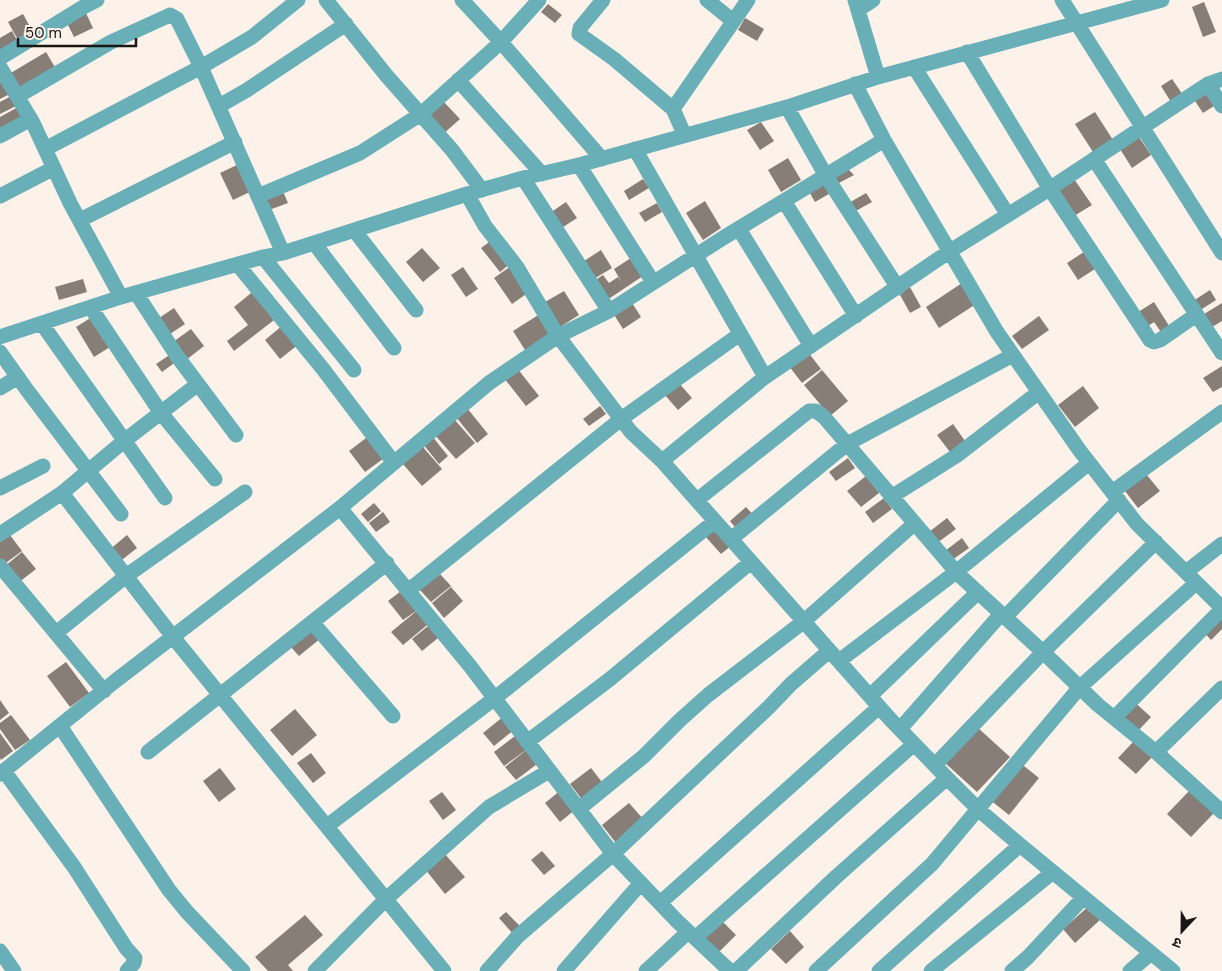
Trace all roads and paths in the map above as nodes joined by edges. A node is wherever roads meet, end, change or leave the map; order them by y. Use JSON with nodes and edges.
{"nodes":[{"id":1,"x":97,"y":0,"type":"edge"},
{"id":2,"x":298,"y":0,"type":"edge"},
{"id":3,"x":326,"y":0,"type":"edge"},
{"id":4,"x":462,"y":0,"type":"edge"},
{"id":5,"x":539,"y":0,"type":"edge"},
{"id":6,"x":603,"y":0,"type":"edge"},
{"id":7,"x":707,"y":0,"type":"edge"},
{"id":8,"x":748,"y":0,"type":"edge"},
{"id":9,"x":873,"y":0,"type":"edge"},
{"id":10,"x":1062,"y":0,"type":"edge"},
{"id":11,"x":1162,"y":0,"type":"edge"},
{"id":12,"x":856,"y":5,"type":"edge"},
{"id":13,"x":733,"y":21,"type":"junction"},
{"id":14,"x":1076,"y":23,"type":"junction"},
{"id":15,"x":346,"y":24,"type":"junction"},
{"id":16,"x":501,"y":42,"type":"junction"},
{"id":17,"x":967,"y":52,"type":"junction"},
{"id":18,"x":0,"y":58,"type":"edge"},
{"id":19,"x":0,"y":67,"type":"edge"},
{"id":20,"x":202,"y":67,"type":"junction"},
{"id":21,"x":914,"y":67,"type":"junction"},
{"id":22,"x":878,"y":77,"type":"junction"},
{"id":23,"x":458,"y":80,"type":"junction"},
{"id":24,"x":1215,"y":81,"type":"edge"},
{"id":25,"x":855,"y":84,"type":"junction"},
{"id":26,"x":18,"y":96,"type":"junction"},
{"id":27,"x":219,"y":106,"type":"junction"},
{"id":28,"x":1222,"y":106,"type":"edge"},
{"id":29,"x":787,"y":107,"type":"junction"},
{"id":30,"x":673,"y":109,"type":"junction"},
{"id":31,"x":421,"y":114,"type":"junction"},
{"id":32,"x":31,"y":119,"type":"junction"},
{"id":33,"x":1142,"y":127,"type":"junction"},
{"id":34,"x":684,"y":134,"type":"junction"},
{"id":35,"x":0,"y":136,"type":"edge"},
{"id":36,"x":884,"y":140,"type":"junction"},
{"id":37,"x":235,"y":142,"type":"junction"},
{"id":38,"x":45,"y":149,"type":"junction"},
{"id":39,"x":635,"y":149,"type":"junction"},
{"id":40,"x":602,"y":159,"type":"junction"},
{"id":41,"x":1094,"y":159,"type":"junction"},
{"id":42,"x":579,"y":165,"type":"junction"},
{"id":43,"x":54,"y":168,"type":"junction"},
{"id":44,"x":542,"y":174,"type":"junction"},
{"id":45,"x":826,"y":176,"type":"junction"},
{"id":46,"x":524,"y":178,"type":"junction"},
{"id":47,"x":1050,"y":189,"type":"junction"},
{"id":48,"x":482,"y":190,"type":"junction"},
{"id":49,"x":467,"y":194,"type":"junction"},
{"id":50,"x":0,"y":196,"type":"edge"},
{"id":51,"x":258,"y":196,"type":"junction"},
{"id":52,"x":784,"y":201,"type":"junction"},
{"id":53,"x":1008,"y":215,"type":"junction"},
{"id":54,"x":80,"y":220,"type":"junction"},
{"id":55,"x":739,"y":229,"type":"junction"},
{"id":56,"x":354,"y":230,"type":"junction"},
{"id":57,"x":314,"y":243,"type":"junction"},
{"id":58,"x":950,"y":251,"type":"junction"},
{"id":59,"x":283,"y":253,"type":"junction"},
{"id":60,"x":1222,"y":253,"type":"edge"},
{"id":61,"x":695,"y":256,"type":"junction"},
{"id":62,"x":263,"y":257,"type":"junction"},
{"id":63,"x":238,"y":265,"type":"junction"},
{"id":64,"x":653,"y":282,"type":"junction"},
{"id":65,"x":898,"y":288,"type":"junction"},
{"id":66,"x":128,"y":295,"type":"junction"},
{"id":67,"x":91,"y":308,"type":"junction"},
{"id":68,"x":416,"y":310,"type":"dead end"},
{"id":69,"x":608,"y":311,"type":"junction"},
{"id":70,"x":1196,"y":315,"type":"junction"},
{"id":71,"x":856,"y":316,"type":"junction"},
{"id":72,"x":42,"y":324,"type":"junction"},
{"id":73,"x":740,"y":334,"type":"junction"},
{"id":74,"x":558,"y":336,"type":"junction"},
{"id":75,"x":0,"y":337,"type":"edge"},
{"id":76,"x":811,"y":346,"type":"junction"},
{"id":77,"x":394,"y":348,"type":"dead end"},
{"id":78,"x":0,"y":352,"type":"edge"},
{"id":79,"x":1222,"y":353,"type":"edge"},
{"id":80,"x":1013,"y":355,"type":"junction"},
{"id":81,"x":354,"y":370,"type":"dead end"},
{"id":82,"x":18,"y":377,"type":"junction"},
{"id":83,"x":765,"y":377,"type":"junction"},
{"id":84,"x":198,"y":384,"type":"junction"},
{"id":85,"x":0,"y":388,"type":"edge"},
{"id":86,"x":1039,"y":392,"type":"junction"},
{"id":87,"x":1222,"y":412,"type":"edge"},
{"id":88,"x":161,"y":413,"type":"junction"},
{"id":89,"x":621,"y":419,"type":"junction"},
{"id":90,"x":236,"y":435,"type":"dead end"},
{"id":91,"x":124,"y":441,"type":"junction"},
{"id":92,"x":846,"y":444,"type":"junction"},
{"id":93,"x":662,"y":461,"type":"junction"},
{"id":94,"x":394,"y":463,"type":"junction"},
{"id":95,"x":1089,"y":463,"type":"junction"},
{"id":96,"x":43,"y":466,"type":"dead end"},
{"id":97,"x":89,"y":471,"type":"junction"},
{"id":98,"x":215,"y":479,"type":"dead end"},
{"id":99,"x":0,"y":488,"type":"edge"},
{"id":100,"x":245,"y":492,"type":"dead end"},
{"id":101,"x":62,"y":493,"type":"junction"},
{"id":102,"x":891,"y":496,"type":"junction"},
{"id":103,"x":1116,"y":496,"type":"junction"},
{"id":104,"x":165,"y":498,"type":"dead end"},
{"id":105,"x":696,"y":500,"type":"junction"},
{"id":106,"x":340,"y":508,"type":"junction"},
{"id":107,"x":121,"y":514,"type":"dead end"},
{"id":108,"x":715,"y":521,"type":"junction"},
{"id":109,"x":914,"y":524,"type":"junction"},
{"id":110,"x":0,"y":534,"type":"edge"},
{"id":111,"x":731,"y":539,"type":"junction"},
{"id":112,"x":1156,"y":542,"type":"junction"},
{"id":113,"x":1222,"y":544,"type":"edge"},
{"id":114,"x":751,"y":562,"type":"junction"},
{"id":115,"x":387,"y":563,"type":"junction"},
{"id":116,"x":0,"y":566,"type":"edge"},
{"id":117,"x":956,"y":572,"type":"junction"},
{"id":118,"x":126,"y":576,"type":"junction"},
{"id":119,"x":1191,"y":577,"type":"junction"},
{"id":120,"x":409,"y":590,"type":"junction"},
{"id":121,"x":978,"y":592,"type":"junction"},
{"id":122,"x":1222,"y":608,"type":"edge"},
{"id":123,"x":1003,"y":615,"type":"junction"},
{"id":124,"x":312,"y":622,"type":"junction"},
{"id":125,"x":803,"y":622,"type":"junction"},
{"id":126,"x":56,"y":633,"type":"junction"},
{"id":127,"x":173,"y":637,"type":"junction"},
{"id":128,"x":1043,"y":652,"type":"junction"},
{"id":129,"x":834,"y":656,"type":"junction"},
{"id":130,"x":1080,"y":687,"type":"junction"},
{"id":131,"x":1222,"y":688,"type":"edge"},
{"id":132,"x":104,"y":691,"type":"junction"},
{"id":133,"x":220,"y":694,"type":"junction"},
{"id":134,"x":495,"y":698,"type":"junction"},
{"id":135,"x":874,"y":702,"type":"junction"},
{"id":136,"x":393,"y":716,"type":"dead end"},
{"id":137,"x":1114,"y":718,"type":"junction"},
{"id":138,"x":60,"y":726,"type":"junction"},
{"id":139,"x":900,"y":729,"type":"junction"},
{"id":140,"x":528,"y":742,"type":"junction"},
{"id":141,"x":914,"y":744,"type":"junction"},
{"id":142,"x":148,"y":752,"type":"dead end"},
{"id":143,"x":1156,"y":752,"type":"junction"},
{"id":144,"x":934,"y":765,"type":"junction"},
{"id":145,"x":549,"y":771,"type":"junction"},
{"id":146,"x":2,"y":773,"type":"edge"},
{"id":147,"x":947,"y":778,"type":"junction"},
{"id":148,"x":579,"y":810,"type":"junction"},
{"id":149,"x":979,"y":810,"type":"junction"},
{"id":150,"x":1222,"y":812,"type":"edge"},
{"id":151,"x":327,"y":826,"type":"junction"},
{"id":152,"x":1020,"y":845,"type":"junction"},
{"id":153,"x":613,"y":854,"type":"junction"},
{"id":154,"x":1053,"y":872,"type":"junction"},
{"id":155,"x":641,"y":882,"type":"junction"},
{"id":156,"x":1083,"y":898,"type":"junction"},
{"id":157,"x":386,"y":899,"type":"junction"},
{"id":158,"x":660,"y":903,"type":"junction"},
{"id":159,"x":692,"y":935,"type":"junction"},
{"id":160,"x":0,"y":951,"type":"edge"},
{"id":161,"x":1151,"y":953,"type":"junction"},
{"id":162,"x":720,"y":968,"type":"edge"},
{"id":163,"x":14,"y":971,"type":"edge"},
{"id":164,"x":126,"y":971,"type":"edge"},
{"id":165,"x":243,"y":971,"type":"edge"},
{"id":166,"x":315,"y":971,"type":"edge"},
{"id":167,"x":444,"y":971,"type":"edge"},
{"id":168,"x":487,"y":971,"type":"edge"},
{"id":169,"x":564,"y":971,"type":"edge"},
{"id":170,"x":646,"y":971,"type":"edge"},
{"id":171,"x":736,"y":971,"type":"edge"},
{"id":172,"x":816,"y":971,"type":"edge"},
{"id":173,"x":878,"y":971,"type":"edge"},
{"id":174,"x":930,"y":971,"type":"edge"},
{"id":175,"x":1012,"y":971,"type":"edge"},
{"id":176,"x":1130,"y":971,"type":"edge"},
{"id":177,"x":1173,"y":971,"type":"edge"}],
"edges":[{"from":1,"to":18,"type":"street"},
{"from":2,"to":20,"type":"street"},
{"from":3,"to":15,"type":"street"},
{"from":4,"to":16,"type":"street"},
{"from":5,"to":16,"type":"street"},
{"from":6,"to":30,"type":"street"},
{"from":7,"to":13,"type":"street"},
{"from":8,"to":13,"type":"street"},
{"from":9,"to":12,"type":"street"},
{"from":10,"to":14,"type":"street"},
{"from":11,"to":14,"type":"street"},
{"from":12,"to":22,"type":"street"},
{"from":13,"to":30,"type":"street"},
{"from":14,"to":17,"type":"street"},
{"from":14,"to":33,"type":"street"},
{"from":15,"to":27,"type":"street"},
{"from":15,"to":31,"type":"street"},
{"from":16,"to":23,"type":"street"},
{"from":16,"to":40,"type":"street"},
{"from":17,"to":21,"type":"street"},
{"from":17,"to":47,"type":"street"},
{"from":19,"to":26,"type":"street"},
{"from":20,"to":26,"type":"street"},
{"from":20,"to":27,"type":"street"},
{"from":20,"to":38,"type":"street"},
{"from":21,"to":22,"type":"street"},
{"from":21,"to":53,"type":"street"},
{"from":22,"to":25,"type":"street"},
{"from":23,"to":31,"type":"street"},
{"from":23,"to":44,"type":"street"},
{"from":24,"to":28,"type":"street"},
{"from":24,"to":33,"type":"street"},
{"from":25,"to":29,"type":"street"},
{"from":25,"to":36,"type":"street"},
{"from":26,"to":32,"type":"street"},
{"from":27,"to":37,"type":"street"},
{"from":29,"to":34,"type":"street"},
{"from":29,"to":45,"type":"street"},
{"from":30,"to":34,"type":"street"},
{"from":31,"to":48,"type":"street"},
{"from":31,"to":51,"type":"street"},
{"from":32,"to":35,"type":"street"},
{"from":32,"to":38,"type":"street"},
{"from":33,"to":41,"type":"street"},
{"from":33,"to":60,"type":"street"},
{"from":34,"to":39,"type":"street"},
{"from":36,"to":45,"type":"street"},
{"from":36,"to":58,"type":"street"},
{"from":37,"to":51,"type":"street"},
{"from":37,"to":54,"type":"street"},
{"from":38,"to":43,"type":"street"},
{"from":39,"to":40,"type":"street"},
{"from":39,"to":61,"type":"street"},
{"from":40,"to":42,"type":"street"},
{"from":41,"to":47,"type":"street"},
{"from":41,"to":70,"type":"street"},
{"from":42,"to":44,"type":"street"},
{"from":42,"to":64,"type":"street"},
{"from":43,"to":50,"type":"street"},
{"from":43,"to":54,"type":"street"},
{"from":44,"to":46,"type":"street"},
{"from":45,"to":52,"type":"street"},
{"from":45,"to":65,"type":"street"},
{"from":46,"to":48,"type":"street"},
{"from":46,"to":69,"type":"street"},
{"from":47,"to":53,"type":"street"},
{"from":47,"to":70,"type":"street"},
{"from":48,"to":49,"type":"street"},
{"from":49,"to":56,"type":"street"},
{"from":49,"to":74,"type":"street"},
{"from":51,"to":59,"type":"street"},
{"from":52,"to":55,"type":"street"},
{"from":52,"to":71,"type":"street"},
{"from":53,"to":58,"type":"street"},
{"from":54,"to":66,"type":"street"},
{"from":55,"to":61,"type":"street"},
{"from":55,"to":76,"type":"street"},
{"from":56,"to":57,"type":"street"},
{"from":56,"to":68,"type":"street"},
{"from":57,"to":59,"type":"street"},
{"from":57,"to":77,"type":"street"},
{"from":58,"to":65,"type":"street"},
{"from":58,"to":80,"type":"street"},
{"from":59,"to":62,"type":"street"},
{"from":61,"to":64,"type":"street"},
{"from":61,"to":73,"type":"street"},
{"from":62,"to":63,"type":"street"},
{"from":62,"to":81,"type":"street"},
{"from":63,"to":66,"type":"street"},
{"from":63,"to":94,"type":"street"},
{"from":64,"to":69,"type":"street"},
{"from":65,"to":71,"type":"street"},
{"from":66,"to":67,"type":"street"},
{"from":66,"to":84,"type":"street"},
{"from":67,"to":72,"type":"street"},
{"from":67,"to":88,"type":"street"},
{"from":69,"to":74,"type":"street"},
{"from":70,"to":79,"type":"street"},
{"from":71,"to":76,"type":"street"},
{"from":72,"to":75,"type":"street"},
{"from":72,"to":91,"type":"street"},
{"from":73,"to":83,"type":"street"},
{"from":73,"to":89,"type":"street"},
{"from":74,"to":89,"type":"street"},
{"from":74,"to":94,"type":"street"},
{"from":76,"to":83,"type":"street"},
{"from":78,"to":82,"type":"street"},
{"from":80,"to":86,"type":"street"},
{"from":80,"to":92,"type":"street"},
{"from":82,"to":85,"type":"street"},
{"from":82,"to":97,"type":"street"},
{"from":83,"to":93,"type":"street"},
{"from":84,"to":88,"type":"street"},
{"from":84,"to":90,"type":"street"},
{"from":86,"to":95,"type":"street"},
{"from":86,"to":102,"type":"street"},
{"from":87,"to":103,"type":"street"},
{"from":88,"to":91,"type":"street"},
{"from":88,"to":98,"type":"street"},
{"from":89,"to":93,"type":"street"},
{"from":89,"to":120,"type":"street"},
{"from":91,"to":97,"type":"street"},
{"from":91,"to":104,"type":"street"},
{"from":92,"to":102,"type":"street"},
{"from":92,"to":105,"type":"street"},
{"from":92,"to":111,"type":"street"},
{"from":93,"to":105,"type":"street"},
{"from":94,"to":106,"type":"street"},
{"from":95,"to":103,"type":"street"},
{"from":95,"to":117,"type":"street"},
{"from":96,"to":99,"type":"street"},
{"from":97,"to":101,"type":"street"},
{"from":97,"to":107,"type":"street"},
{"from":100,"to":118,"type":"street"},
{"from":101,"to":110,"type":"street"},
{"from":101,"to":118,"type":"street"},
{"from":102,"to":109,"type":"street"},
{"from":103,"to":112,"type":"street"},
{"from":103,"to":123,"type":"street"},
{"from":105,"to":108,"type":"street"},
{"from":106,"to":115,"type":"street"},
{"from":106,"to":127,"type":"street"},
{"from":108,"to":111,"type":"street"},
{"from":108,"to":134,"type":"street"},
{"from":109,"to":117,"type":"street"},
{"from":109,"to":125,"type":"street"},
{"from":111,"to":114,"type":"street"},
{"from":112,"to":119,"type":"street"},
{"from":112,"to":128,"type":"street"},
{"from":113,"to":119,"type":"street"},
{"from":114,"to":125,"type":"street"},
{"from":114,"to":140,"type":"street"},
{"from":115,"to":120,"type":"street"},
{"from":115,"to":124,"type":"street"},
{"from":116,"to":126,"type":"street"},
{"from":117,"to":121,"type":"street"},
{"from":117,"to":129,"type":"street"},
{"from":118,"to":126,"type":"street"},
{"from":118,"to":127,"type":"street"},
{"from":119,"to":122,"type":"street"},
{"from":119,"to":130,"type":"street"},
{"from":120,"to":134,"type":"street"},
{"from":121,"to":123,"type":"street"},
{"from":121,"to":135,"type":"street"},
{"from":122,"to":137,"type":"street"},
{"from":123,"to":128,"type":"street"},
{"from":123,"to":139,"type":"street"},
{"from":124,"to":133,"type":"street"},
{"from":124,"to":136,"type":"street"},
{"from":125,"to":129,"type":"street"},
{"from":125,"to":148,"type":"street"},
{"from":126,"to":132,"type":"street"},
{"from":127,"to":132,"type":"street"},
{"from":127,"to":133,"type":"street"},
{"from":128,"to":130,"type":"street"},
{"from":128,"to":144,"type":"street"},
{"from":129,"to":135,"type":"street"},
{"from":129,"to":153,"type":"street"},
{"from":130,"to":137,"type":"street"},
{"from":130,"to":149,"type":"street"},
{"from":131,"to":143,"type":"street"},
{"from":132,"to":138,"type":"street"},
{"from":133,"to":142,"type":"street"},
{"from":133,"to":151,"type":"street"},
{"from":134,"to":140,"type":"street"},
{"from":134,"to":151,"type":"street"},
{"from":135,"to":139,"type":"street"},
{"from":135,"to":158,"type":"street"},
{"from":137,"to":143,"type":"street"},
{"from":138,"to":146,"type":"street"},
{"from":138,"to":165,"type":"street"},
{"from":139,"to":141,"type":"street"},
{"from":140,"to":145,"type":"street"},
{"from":141,"to":144,"type":"street"},
{"from":141,"to":159,"type":"street"},
{"from":143,"to":150,"type":"street"},
{"from":144,"to":147,"type":"street"},
{"from":145,"to":148,"type":"street"},
{"from":145,"to":157,"type":"street"},
{"from":146,"to":164,"type":"street"},
{"from":147,"to":149,"type":"street"},
{"from":147,"to":171,"type":"street"},
{"from":148,"to":153,"type":"street"},
{"from":149,"to":152,"type":"street"},
{"from":149,"to":172,"type":"street"},
{"from":151,"to":157,"type":"street"},
{"from":152,"to":154,"type":"street"},
{"from":152,"to":173,"type":"street"},
{"from":153,"to":155,"type":"street"},
{"from":153,"to":168,"type":"street"},
{"from":154,"to":156,"type":"street"},
{"from":154,"to":174,"type":"street"},
{"from":155,"to":158,"type":"street"},
{"from":155,"to":169,"type":"street"},
{"from":156,"to":161,"type":"street"},
{"from":156,"to":175,"type":"street"},
{"from":157,"to":166,"type":"street"},
{"from":157,"to":167,"type":"street"},
{"from":158,"to":159,"type":"street"},
{"from":159,"to":162,"type":"street"},
{"from":159,"to":170,"type":"street"},
{"from":160,"to":163,"type":"street"},
{"from":161,"to":176,"type":"street"},
{"from":161,"to":177,"type":"street"}]}
